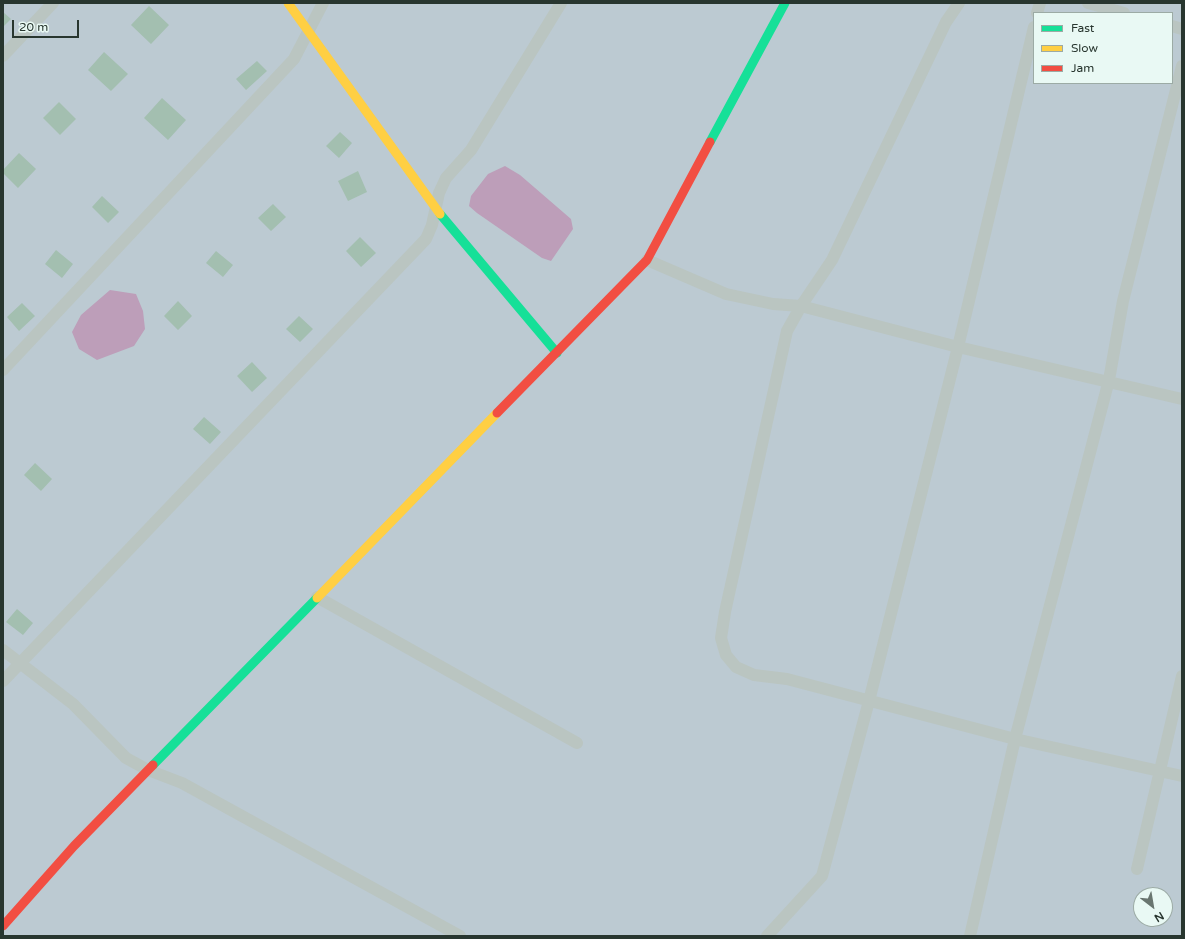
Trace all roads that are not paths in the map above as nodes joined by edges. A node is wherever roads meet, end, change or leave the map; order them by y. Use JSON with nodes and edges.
{"nodes":[{"id":1,"x":53,"y":3,"type":"edge"},
{"id":2,"x":288,"y":3,"type":"edge"},
{"id":3,"x":323,"y":3,"type":"edge"},
{"id":4,"x":561,"y":3,"type":"edge"},
{"id":5,"x":785,"y":3,"type":"edge"},
{"id":6,"x":959,"y":3,"type":"edge"},
{"id":7,"x":1088,"y":3,"type":"edge"},
{"id":8,"x":1120,"y":12,"type":"edge"},
{"id":9,"x":1033,"y":31,"type":"edge"},
{"id":10,"x":307,"y":32,"type":"junction"},
{"id":11,"x":3,"y":56,"type":"edge"},
{"id":12,"x":1182,"y":66,"type":"edge"},
{"id":13,"x":435,"y":209,"type":"junction"},
{"id":14,"x":647,"y":260,"type":"junction"},
{"id":15,"x":801,"y":306,"type":"junction"},
{"id":16,"x":958,"y":347,"type":"junction"},
{"id":17,"x":557,"y":353,"type":"junction"},
{"id":18,"x":3,"y":370,"type":"edge"},
{"id":19,"x":1108,"y":380,"type":"junction"},
{"id":20,"x":1182,"y":399,"type":"edge"},
{"id":21,"x":317,"y":598,"type":"junction"},
{"id":22,"x":3,"y":650,"type":"edge"},
{"id":23,"x":19,"y":664,"type":"junction"},
{"id":24,"x":1182,"y":676,"type":"edge"},
{"id":25,"x":3,"y":681,"type":"edge"},
{"id":26,"x":869,"y":701,"type":"junction"},
{"id":27,"x":1015,"y":739,"type":"junction"},
{"id":28,"x":577,"y":743,"type":"dead end"},
{"id":29,"x":148,"y":770,"type":"junction"},
{"id":30,"x":1158,"y":771,"type":"junction"},
{"id":31,"x":1182,"y":776,"type":"edge"},
{"id":32,"x":1137,"y":869,"type":"dead end"},
{"id":33,"x":3,"y":926,"type":"edge"},
{"id":34,"x":3,"y":934,"type":"edge"},
{"id":35,"x":7,"y":936,"type":"edge"},
{"id":36,"x":460,"y":936,"type":"edge"},
{"id":37,"x":768,"y":936,"type":"edge"},
{"id":38,"x":970,"y":936,"type":"edge"}],
"edges":[{"from":1,"to":11,"type":"lane"},
{"from":2,"to":10,"type":"street"},
{"from":3,"to":10,"type":"lane"},
{"from":4,"to":13,"type":"lane"},
{"from":5,"to":14,"type":"street"},
{"from":6,"to":15,"type":"lane"},
{"from":7,"to":8,"type":"lane"},
{"from":9,"to":16,"type":"lane"},
{"from":10,"to":13,"type":"street"},
{"from":10,"to":18,"type":"lane"},
{"from":12,"to":19,"type":"lane"},
{"from":13,"to":17,"type":"street"},
{"from":13,"to":23,"type":"lane"},
{"from":14,"to":15,"type":"lane"},
{"from":14,"to":17,"type":"street"},
{"from":15,"to":16,"type":"lane"},
{"from":15,"to":26,"type":"lane"},
{"from":16,"to":19,"type":"lane"},
{"from":16,"to":26,"type":"lane"},
{"from":17,"to":21,"type":"street"},
{"from":19,"to":20,"type":"lane"},
{"from":19,"to":27,"type":"lane"},
{"from":21,"to":28,"type":"lane"},
{"from":21,"to":29,"type":"street"},
{"from":22,"to":23,"type":"lane"},
{"from":23,"to":25,"type":"lane"},
{"from":23,"to":29,"type":"lane"},
{"from":24,"to":30,"type":"lane"},
{"from":26,"to":27,"type":"lane"},
{"from":26,"to":37,"type":"lane"},
{"from":27,"to":30,"type":"lane"},
{"from":27,"to":38,"type":"lane"},
{"from":29,"to":33,"type":"street"},
{"from":29,"to":36,"type":"lane"},
{"from":30,"to":31,"type":"lane"},
{"from":30,"to":32,"type":"lane"},
{"from":34,"to":35,"type":"lane"}]}
